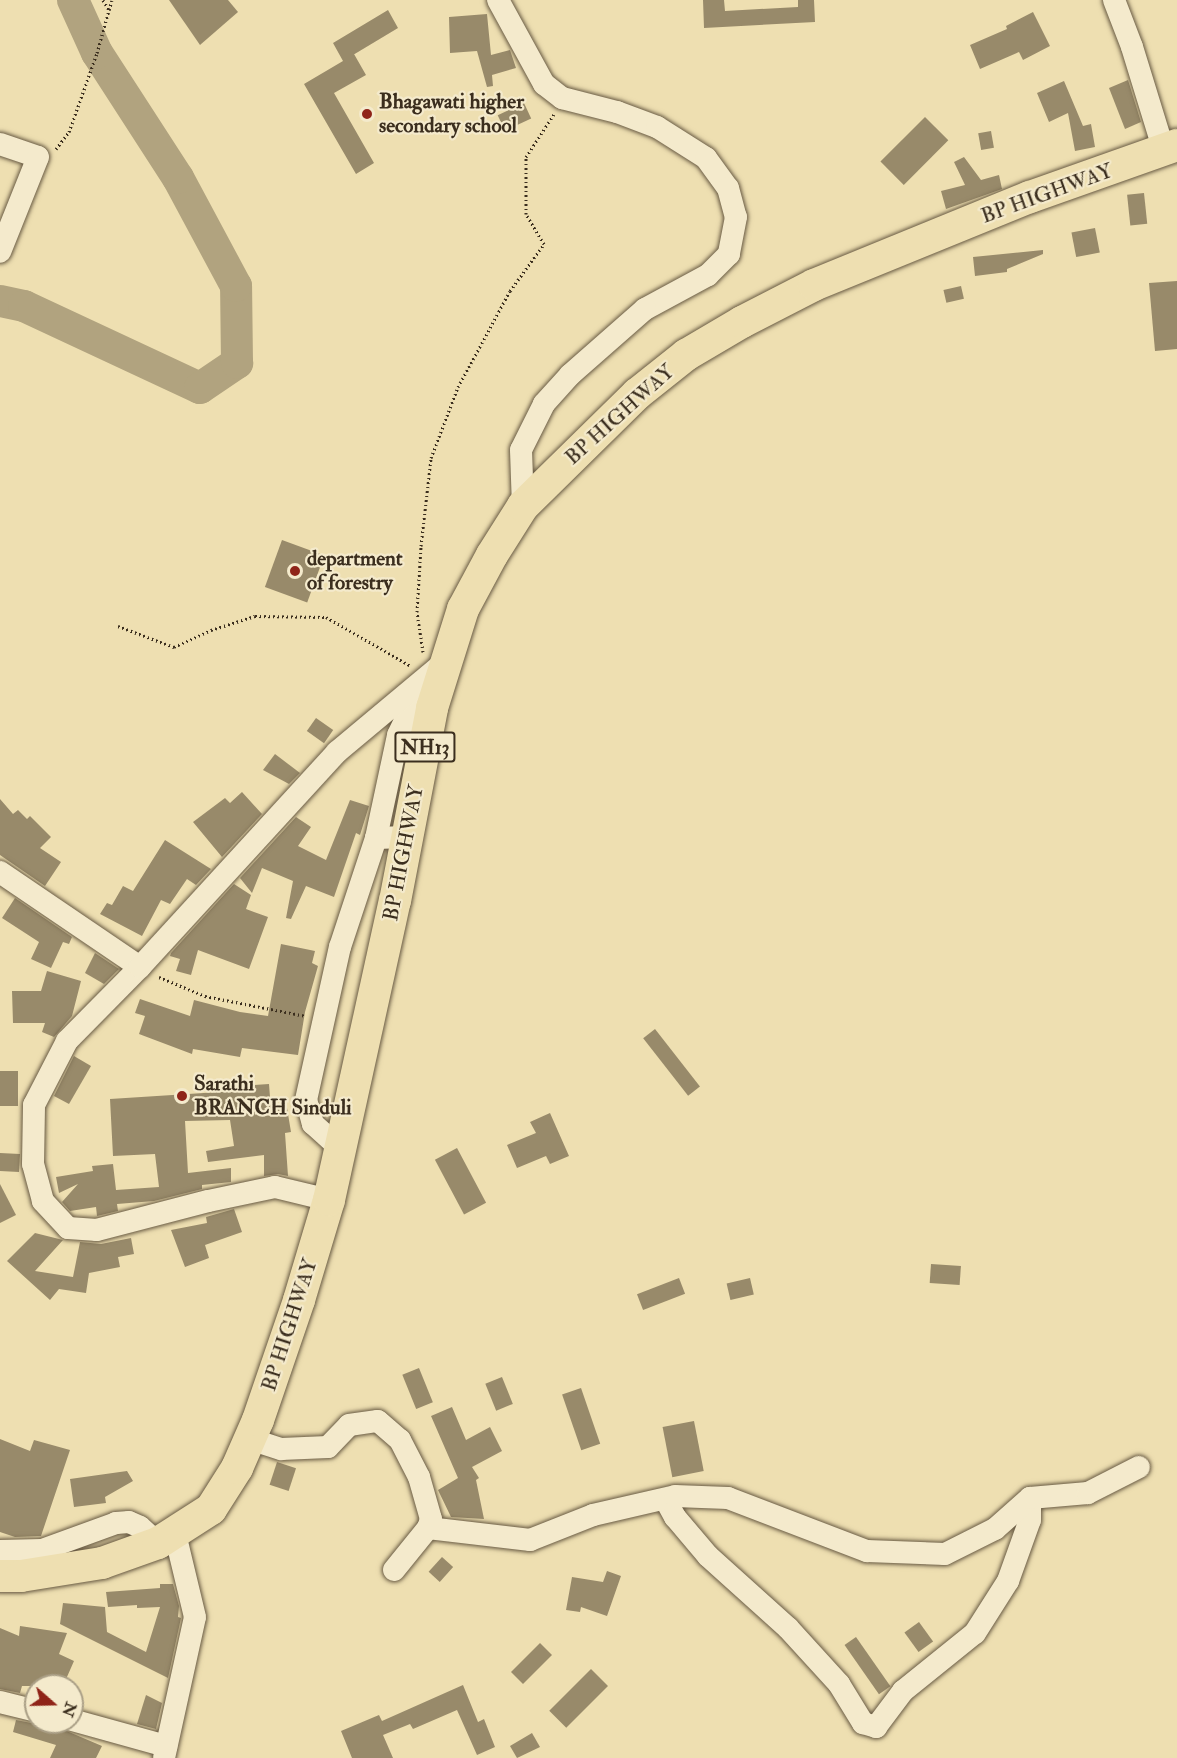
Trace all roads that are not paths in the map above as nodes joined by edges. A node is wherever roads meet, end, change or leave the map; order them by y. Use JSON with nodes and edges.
{"nodes":[{"id":1,"x":498,"y":0,"type":"edge"},
{"id":2,"x":1114,"y":0,"type":"edge"},
{"id":3,"x":0,"y":144,"type":"edge"},
{"id":4,"x":1170,"y":148,"type":"edge"},
{"id":5,"x":0,"y":252,"type":"edge"},
{"id":6,"x":523,"y":506,"type":"junction"},
{"id":7,"x":437,"y":668,"type":"junction"},
{"id":8,"x":407,"y":837,"type":"junction"},
{"id":9,"x":376,"y":838,"type":"junction"},
{"id":10,"x":2,"y":880,"type":"edge"},
{"id":11,"x":140,"y":967,"type":"junction"},
{"id":12,"x":341,"y":1149,"type":"junction"},
{"id":13,"x":329,"y":1200,"type":"junction"},
{"id":14,"x":250,"y":1439,"type":"junction"},
{"id":15,"x":1139,"y":1467,"type":"dead end"},
{"id":16,"x":665,"y":1498,"type":"junction"},
{"id":17,"x":1030,"y":1498,"type":"junction"},
{"id":18,"x":428,"y":1528,"type":"junction"},
{"id":19,"x":167,"y":1538,"type":"junction"},
{"id":20,"x":0,"y":1551,"type":"edge"},
{"id":21,"x":394,"y":1570,"type":"dead end"},
{"id":22,"x":0,"y":1576,"type":"edge"},
{"id":23,"x":0,"y":1702,"type":"edge"},
{"id":24,"x":24,"y":1708,"type":"edge"},
{"id":25,"x":84,"y":1724,"type":"edge"},
{"id":26,"x":165,"y":1752,"type":"edge"}],
"edges":[{"from":1,"to":6,"type":"street"},
{"from":2,"to":4,"type":"street"},
{"from":3,"to":5,"type":"street"},
{"from":4,"to":6,"type":"highway","name":"BP HIGHWAY","number":"NH13"},
{"from":6,"to":7,"type":"highway","name":"BP HIGHWAY","number":"NH13"},
{"from":7,"to":8,"type":"highway","name":"BP HIGHWAY","number":"NH13"},
{"from":7,"to":9,"type":"street"},
{"from":7,"to":11,"type":"street"},
{"from":8,"to":9,"type":"street"},
{"from":8,"to":12,"type":"highway","name":"BP HIGHWAY","number":"NH13"},
{"from":9,"to":12,"type":"street"},
{"from":10,"to":11,"type":"street"},
{"from":11,"to":13,"type":"street"},
{"from":12,"to":13,"type":"highway","name":"BP HIGHWAY","number":"NH13"},
{"from":13,"to":14,"type":"highway","name":"BP HIGHWAY","number":"NH13"},
{"from":14,"to":18,"type":"street"},
{"from":14,"to":19,"type":"highway","name":"BP HIGHWAY","number":"NH13"},
{"from":15,"to":17,"type":"street"},
{"from":16,"to":17,"type":"street"},
{"from":16,"to":17,"type":"street"},
{"from":16,"to":18,"type":"street"},
{"from":18,"to":21,"type":"street"},
{"from":19,"to":20,"type":"street"},
{"from":19,"to":22,"type":"highway","name":"BP HIGHWAY","number":"NH13"},
{"from":19,"to":26,"type":"street"},
{"from":23,"to":24,"type":"street"},
{"from":25,"to":26,"type":"street"}]}
